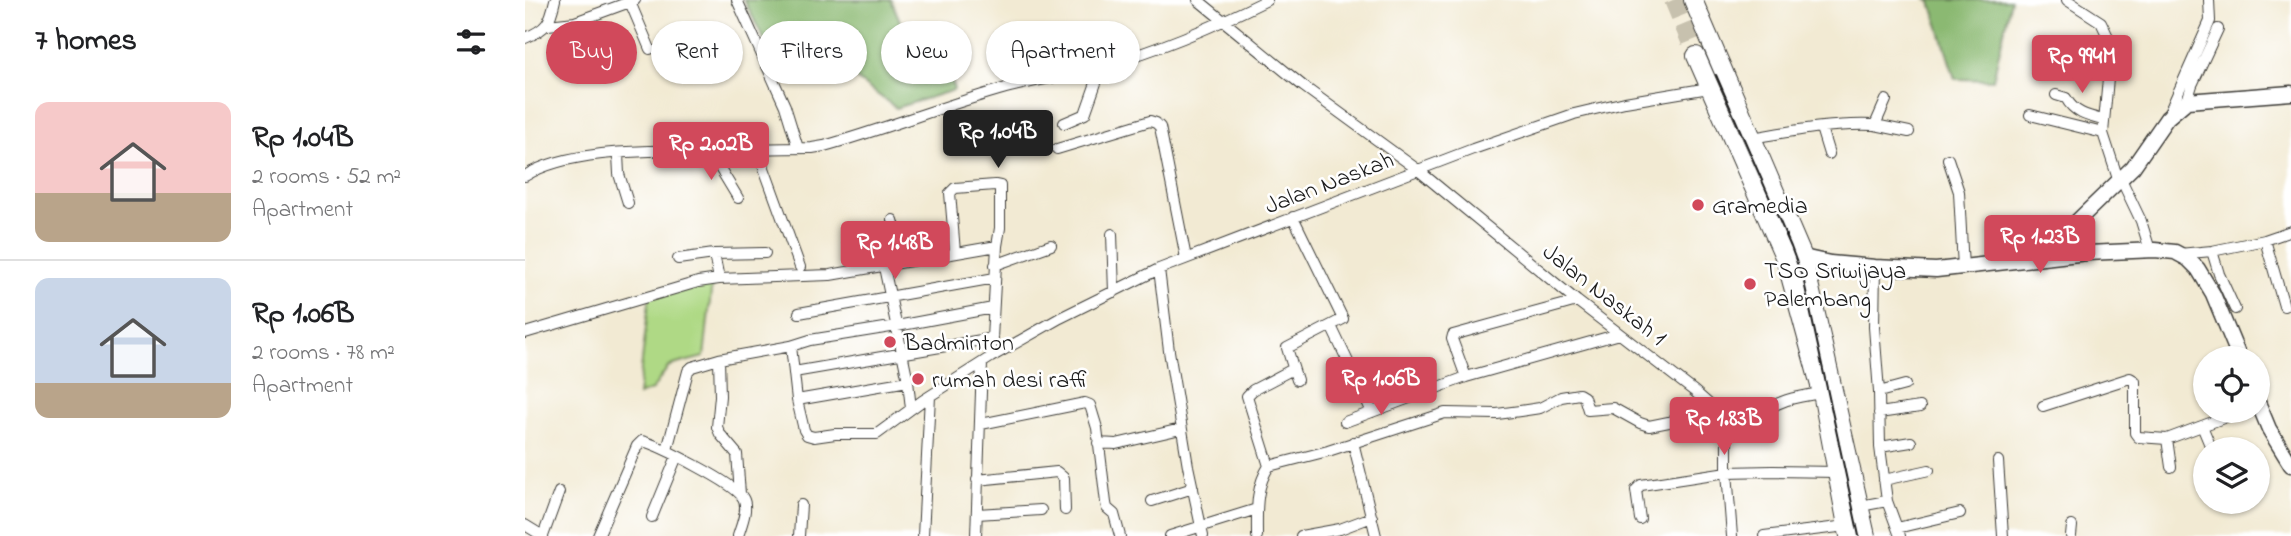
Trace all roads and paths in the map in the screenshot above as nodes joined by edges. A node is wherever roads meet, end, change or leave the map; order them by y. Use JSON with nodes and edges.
{"nodes":[{"id":1,"x":555,"y":0,"type":"edge"},
{"id":2,"x":737,"y":0,"type":"edge"},
{"id":3,"x":1198,"y":0,"type":"edge"},
{"id":4,"x":1267,"y":0,"type":"edge"},
{"id":5,"x":1693,"y":0,"type":"edge"},
{"id":6,"x":2067,"y":0,"type":"edge"},
{"id":7,"x":2209,"y":0,"type":"edge"},
{"id":8,"x":633,"y":1,"type":"edge"},
{"id":9,"x":549,"y":21,"type":"edge"},
{"id":10,"x":578,"y":21,"type":"edge"},
{"id":11,"x":1224,"y":22,"type":"junction"},
{"id":12,"x":546,"y":26,"type":"edge"},
{"id":13,"x":2218,"y":29,"type":"dead end"},
{"id":14,"x":525,"y":38,"type":"edge"},
{"id":15,"x":650,"y":50,"type":"dead end"},
{"id":16,"x":1140,"y":53,"type":"edge"},
{"id":17,"x":1696,"y":56,"type":"tunnel mouth"},
{"id":18,"x":1021,"y":84,"type":"edge"},
{"id":19,"x":1096,"y":84,"type":"edge"},
{"id":20,"x":1709,"y":88,"type":"junction"},
{"id":21,"x":2291,"y":93,"type":"edge"},
{"id":22,"x":2056,"y":95,"type":"dead end"},
{"id":23,"x":1886,"y":100,"type":"dead end"},
{"id":24,"x":2187,"y":101,"type":"junction"},
{"id":25,"x":2030,"y":115,"type":"dead end"},
{"id":26,"x":2167,"y":118,"type":"junction"},
{"id":27,"x":2103,"y":120,"type":"junction"},
{"id":28,"x":1064,"y":123,"type":"dead end"},
{"id":29,"x":1875,"y":125,"type":"junction"},
{"id":30,"x":1821,"y":128,"type":"junction"},
{"id":31,"x":1909,"y":132,"type":"dead end"},
{"id":32,"x":2103,"y":133,"type":"junction"},
{"id":33,"x":1751,"y":138,"type":"junction"},
{"id":34,"x":761,"y":148,"type":"junction"},
{"id":35,"x":798,"y":148,"type":"junction"},
{"id":36,"x":1057,"y":149,"type":"dead end"},
{"id":37,"x":709,"y":150,"type":"junction"},
{"id":38,"x":618,"y":154,"type":"junction"},
{"id":39,"x":1829,"y":154,"type":"dead end"},
{"id":40,"x":1948,"y":159,"type":"dead end"},
{"id":41,"x":1418,"y":170,"type":"junction"},
{"id":42,"x":525,"y":176,"type":"edge"},
{"id":43,"x":2120,"y":181,"type":"junction"},
{"id":44,"x":738,"y":198,"type":"dead end"},
{"id":45,"x":628,"y":203,"type":"dead end"},
{"id":46,"x":1293,"y":217,"type":"junction"},
{"id":47,"x":893,"y":220,"type":"dead end"},
{"id":48,"x":2291,"y":231,"type":"edge"},
{"id":49,"x":1112,"y":234,"type":"dead end"},
{"id":50,"x":847,"y":240,"type":"dead end"},
{"id":51,"x":2265,"y":240,"type":"junction"},
{"id":52,"x":1051,"y":245,"type":"dead end"},
{"id":53,"x":997,"y":246,"type":"junction"},
{"id":54,"x":2150,"y":250,"type":"junction"},
{"id":55,"x":2212,"y":251,"type":"junction"},
{"id":56,"x":955,"y":252,"type":"junction"},
{"id":57,"x":765,"y":253,"type":"dead end"},
{"id":58,"x":714,"y":254,"type":"junction"},
{"id":59,"x":2178,"y":254,"type":"junction"},
{"id":60,"x":2049,"y":256,"type":"junction"},
{"id":61,"x":1803,"y":257,"type":"junction"},
{"id":62,"x":1186,"y":258,"type":"junction"},
{"id":63,"x":678,"y":259,"type":"dead end"},
{"id":64,"x":905,"y":262,"type":"junction"},
{"id":65,"x":995,"y":265,"type":"junction"},
{"id":66,"x":800,"y":267,"type":"dead end"},
{"id":67,"x":884,"y":267,"type":"junction"},
{"id":68,"x":1875,"y":267,"type":"junction"},
{"id":69,"x":1963,"y":268,"type":"junction"},
{"id":70,"x":1159,"y":269,"type":"junction"},
{"id":71,"x":856,"y":270,"type":"junction"},
{"id":72,"x":995,"y":278,"type":"junction"},
{"id":73,"x":719,"y":279,"type":"junction"},
{"id":74,"x":1114,"y":292,"type":"junction"},
{"id":75,"x":891,"y":297,"type":"junction"},
{"id":76,"x":1577,"y":301,"type":"junction"},
{"id":77,"x":2284,"y":306,"type":"dead end"},
{"id":78,"x":992,"y":308,"type":"junction"},
{"id":79,"x":2235,"y":309,"type":"dead end"},
{"id":80,"x":799,"y":313,"type":"dead end"},
{"id":81,"x":897,"y":326,"type":"junction"},
{"id":82,"x":1331,"y":326,"type":"junction"},
{"id":83,"x":525,"y":334,"type":"edge"},
{"id":84,"x":1619,"y":334,"type":"junction"},
{"id":85,"x":993,"y":338,"type":"junction"},
{"id":86,"x":790,"y":346,"type":"junction"},
{"id":87,"x":2235,"y":346,"type":"edge"},
{"id":88,"x":903,"y":354,"type":"junction"},
{"id":89,"x":719,"y":359,"type":"junction"},
{"id":90,"x":987,"y":360,"type":"junction"},
{"id":91,"x":1293,"y":369,"type":"junction"},
{"id":92,"x":794,"y":372,"type":"junction"},
{"id":93,"x":1466,"y":377,"type":"junction"},
{"id":94,"x":908,"y":380,"type":"junction"},
{"id":95,"x":1297,"y":380,"type":"dead end"},
{"id":96,"x":1905,"y":385,"type":"dead end"},
{"id":97,"x":1879,"y":392,"type":"junction"},
{"id":98,"x":1822,"y":393,"type":"junction"},
{"id":99,"x":930,"y":396,"type":"junction"},
{"id":100,"x":797,"y":400,"type":"junction"},
{"id":101,"x":2043,"y":405,"type":"dead end"},
{"id":102,"x":1920,"y":407,"type":"dead end"},
{"id":103,"x":911,"y":409,"type":"junction"},
{"id":104,"x":1372,"y":412,"type":"junction"},
{"id":105,"x":1718,"y":412,"type":"junction"},
{"id":106,"x":1879,"y":413,"type":"junction"},
{"id":107,"x":1755,"y":418,"type":"dead end"},
{"id":108,"x":1345,"y":422,"type":"dead end"},
{"id":109,"x":2209,"y":423,"type":"edge"},
{"id":110,"x":2266,"y":423,"type":"edge"},
{"id":111,"x":981,"y":424,"type":"junction"},
{"id":112,"x":2201,"y":426,"type":"junction"},
{"id":113,"x":1181,"y":429,"type":"junction"},
{"id":114,"x":2206,"y":437,"type":"edge"},
{"id":115,"x":2167,"y":439,"type":"junction"},
{"id":116,"x":1353,"y":442,"type":"junction"},
{"id":117,"x":1911,"y":442,"type":"dead end"},
{"id":118,"x":1098,"y":443,"type":"junction"},
{"id":119,"x":1880,"y":447,"type":"junction"},
{"id":120,"x":2286,"y":447,"type":"edge"},
{"id":121,"x":672,"y":453,"type":"junction"},
{"id":122,"x":1998,"y":461,"type":"dead end"},
{"id":123,"x":2291,"y":465,"type":"edge"},
{"id":124,"x":1269,"y":466,"type":"junction"},
{"id":125,"x":2171,"y":467,"type":"dead end"},
{"id":126,"x":1929,"y":470,"type":"dead end"},
{"id":127,"x":1727,"y":472,"type":"junction"},
{"id":128,"x":1837,"y":472,"type":"junction"},
{"id":129,"x":1884,"y":480,"type":"junction"},
{"id":130,"x":977,"y":481,"type":"junction"},
{"id":131,"x":1193,"y":488,"type":"junction"},
{"id":132,"x":559,"y":492,"type":"dead end"},
{"id":133,"x":740,"y":494,"type":"junction"},
{"id":134,"x":1887,"y":501,"type":"junction"},
{"id":135,"x":1152,"y":502,"type":"dead end"},
{"id":136,"x":801,"y":505,"type":"dead end"},
{"id":137,"x":1860,"y":506,"type":"junction"},
{"id":138,"x":1257,"y":509,"type":"junction"},
{"id":139,"x":1041,"y":510,"type":"dead end"},
{"id":140,"x":1065,"y":510,"type":"dead end"},
{"id":141,"x":1960,"y":513,"type":"dead end"},
{"id":142,"x":977,"y":514,"type":"junction"},
{"id":143,"x":652,"y":517,"type":"dead end"},
{"id":144,"x":1371,"y":517,"type":"junction"},
{"id":145,"x":1640,"y":519,"type":"dead end"},
{"id":146,"x":525,"y":525,"type":"edge"},
{"id":147,"x":1202,"y":531,"type":"edge"},
{"id":148,"x":1848,"y":531,"type":"edge"},
{"id":149,"x":1898,"y":532,"type":"edge"},
{"id":150,"x":543,"y":536,"type":"edge"},
{"id":151,"x":598,"y":536,"type":"edge"},
{"id":152,"x":738,"y":536,"type":"edge"},
{"id":153,"x":799,"y":536,"type":"edge"},
{"id":154,"x":923,"y":536,"type":"edge"},
{"id":155,"x":976,"y":536,"type":"edge"},
{"id":156,"x":1120,"y":536,"type":"edge"},
{"id":157,"x":1170,"y":536,"type":"edge"},
{"id":158,"x":1257,"y":536,"type":"edge"},
{"id":159,"x":1301,"y":536,"type":"edge"},
{"id":160,"x":1376,"y":536,"type":"edge"},
{"id":161,"x":1732,"y":536,"type":"edge"},
{"id":162,"x":1764,"y":536,"type":"edge"},
{"id":163,"x":1866,"y":536,"type":"edge"},
{"id":164,"x":2003,"y":536,"type":"edge"}],
"edges":[{"from":1,"to":9,"type":"street"},
{"from":2,"to":35,"type":"street"},
{"from":3,"to":11,"type":"street","name":"Jalan Naskah 1"},
{"from":4,"to":11,"type":"street"},
{"from":5,"to":33,"type":"highway"},
{"from":6,"to":27,"type":"street"},
{"from":7,"to":26,"type":"street"},
{"from":8,"to":10,"type":"street"},
{"from":8,"to":15,"type":"street"},
{"from":11,"to":16,"type":"street"},
{"from":11,"to":41,"type":"street","name":"Jalan Naskah 1"},
{"from":12,"to":14,"type":"street"},
{"from":13,"to":24,"type":"street"},
{"from":17,"to":20,"type":"highway"},
{"from":18,"to":35,"type":"street"},
{"from":19,"to":28,"type":"street"},
{"from":20,"to":41,"type":"street","name":"Jalan Naskah"},
{"from":20,"to":98,"type":"highway"},
{"from":21,"to":24,"type":"street"},
{"from":22,"to":27,"type":"street"},
{"from":23,"to":29,"type":"street"},
{"from":24,"to":26,"type":"street"},
{"from":25,"to":32,"type":"street"},
{"from":26,"to":43,"type":"street"},
{"from":27,"to":32,"type":"street"},
{"from":29,"to":30,"type":"street"},
{"from":29,"to":31,"type":"street"},
{"from":30,"to":33,"type":"street"},
{"from":30,"to":39,"type":"street"},
{"from":32,"to":43,"type":"street"},
{"from":33,"to":61,"type":"highway"},
{"from":34,"to":35,"type":"street"},
{"from":34,"to":37,"type":"street"},
{"from":34,"to":66,"type":"street"},
{"from":36,"to":62,"type":"street"},
{"from":37,"to":38,"type":"street"},
{"from":37,"to":44,"type":"street"},
{"from":38,"to":42,"type":"street"},
{"from":38,"to":45,"type":"street"},
{"from":40,"to":69,"type":"street"},
{"from":41,"to":46,"type":"street","name":"Jalan Naskah"},
{"from":41,"to":76,"type":"street","name":"Jalan Naskah 1"},
{"from":43,"to":54,"type":"street"},
{"from":43,"to":60,"type":"street"},
{"from":46,"to":62,"type":"street","name":"Jalan Naskah"},
{"from":46,"to":82,"type":"street"},
{"from":47,"to":64,"type":"street"},
{"from":48,"to":51,"type":"street"},
{"from":49,"to":74,"type":"street"},
{"from":50,"to":71,"type":"street"},
{"from":51,"to":55,"type":"street"},
{"from":51,"to":77,"type":"street"},
{"from":52,"to":65,"type":"street"},
{"from":53,"to":56,"type":"street"},
{"from":53,"to":56,"type":"street"},
{"from":53,"to":65,"type":"street"},
{"from":54,"to":59,"type":"street"},
{"from":54,"to":60,"type":"street"},
{"from":55,"to":59,"type":"street"},
{"from":55,"to":79,"type":"street"},
{"from":56,"to":64,"type":"street"},
{"from":57,"to":58,"type":"street"},
{"from":58,"to":63,"type":"street"},
{"from":58,"to":73,"type":"street"},
{"from":59,"to":87,"type":"street"},
{"from":60,"to":69,"type":"street"},
{"from":61,"to":68,"type":"street"},
{"from":61,"to":137,"type":"highway"},
{"from":62,"to":70,"type":"street","name":"Jalan Naskah"},
{"from":64,"to":67,"type":"street"},
{"from":65,"to":72,"type":"street"},
{"from":67,"to":71,"type":"street"},
{"from":67,"to":75,"type":"street"},
{"from":68,"to":69,"type":"street"},
{"from":68,"to":97,"type":"street"},
{"from":70,"to":74,"type":"street","name":"Jalan Naskah"},
{"from":70,"to":113,"type":"street"},
{"from":71,"to":73,"type":"street"},
{"from":72,"to":75,"type":"street"},
{"from":72,"to":78,"type":"street"},
{"from":73,"to":83,"type":"street"},
{"from":74,"to":90,"type":"street","name":"Jalan Naskah"},
{"from":75,"to":80,"type":"street"},
{"from":75,"to":81,"type":"street"},
{"from":76,"to":84,"type":"street","name":"Jalan Naskah 1"},
{"from":76,"to":93,"type":"street"},
{"from":78,"to":81,"type":"street"},
{"from":78,"to":85,"type":"street"},
{"from":81,"to":86,"type":"street"},
{"from":81,"to":88,"type":"street"},
{"from":82,"to":91,"type":"street"},
{"from":82,"to":104,"type":"street"},
{"from":84,"to":93,"type":"street"},
{"from":84,"to":105,"type":"street","name":"Jalan Naskah 1"},
{"from":85,"to":88,"type":"street"},
{"from":85,"to":90,"type":"street"},
{"from":86,"to":89,"type":"street"},
{"from":86,"to":92,"type":"street"},
{"from":88,"to":92,"type":"street"},
{"from":88,"to":94,"type":"street"},
{"from":89,"to":121,"type":"street"},
{"from":89,"to":133,"type":"street"},
{"from":90,"to":99,"type":"street","name":"Jalan Naskah"},
{"from":90,"to":111,"type":"street"},
{"from":91,"to":95,"type":"street"},
{"from":91,"to":124,"type":"street"},
{"from":92,"to":100,"type":"street"},
{"from":93,"to":104,"type":"street"},
{"from":94,"to":100,"type":"street"},
{"from":94,"to":103,"type":"street"},
{"from":96,"to":97,"type":"street"},
{"from":97,"to":106,"type":"street"},
{"from":98,"to":107,"type":"street"},
{"from":98,"to":128,"type":"highway"},
{"from":99,"to":103,"type":"street","name":"Jalan Naskah"},
{"from":99,"to":154,"type":"street"},
{"from":100,"to":103,"type":"street","name":"Jalan Naskah"},
{"from":101,"to":115,"type":"street"},
{"from":102,"to":106,"type":"street"},
{"from":104,"to":108,"type":"street"},
{"from":105,"to":116,"type":"street"},
{"from":105,"to":127,"type":"street"},
{"from":106,"to":119,"type":"street"},
{"from":109,"to":112,"type":"street"},
{"from":110,"to":120,"type":"street"},
{"from":111,"to":118,"type":"street"},
{"from":111,"to":130,"type":"street"},
{"from":112,"to":114,"type":"street"},
{"from":112,"to":115,"type":"street"},
{"from":113,"to":118,"type":"street"},
{"from":113,"to":131,"type":"street"},
{"from":115,"to":125,"type":"street"},
{"from":116,"to":124,"type":"street"},
{"from":116,"to":144,"type":"street"},
{"from":117,"to":119,"type":"street"},
{"from":118,"to":156,"type":"street"},
{"from":119,"to":129,"type":"street"},
{"from":120,"to":123,"type":"street"},
{"from":121,"to":133,"type":"street"},
{"from":121,"to":143,"type":"street"},
{"from":121,"to":151,"type":"street"},
{"from":122,"to":164,"type":"street"},
{"from":124,"to":138,"type":"street"},
{"from":126,"to":129,"type":"street"},
{"from":127,"to":128,"type":"street"},
{"from":127,"to":145,"type":"street"},
{"from":127,"to":161,"type":"street"},
{"from":128,"to":148,"type":"highway"},
{"from":129,"to":134,"type":"street"},
{"from":130,"to":140,"type":"street"},
{"from":130,"to":142,"type":"street"},
{"from":131,"to":135,"type":"street"},
{"from":131,"to":147,"type":"street"},
{"from":132,"to":150,"type":"street"},
{"from":133,"to":152,"type":"street"},
{"from":134,"to":137,"type":"street"},
{"from":134,"to":149,"type":"street"},
{"from":136,"to":153,"type":"street"},
{"from":137,"to":163,"type":"highway"},
{"from":138,"to":147,"type":"street"},
{"from":138,"to":158,"type":"street"},
{"from":139,"to":142,"type":"street"},
{"from":141,"to":149,"type":"street"},
{"from":142,"to":155,"type":"street"},
{"from":144,"to":159,"type":"street"},
{"from":144,"to":160,"type":"street"},
{"from":146,"to":150,"type":"street"},
{"from":147,"to":157,"type":"street"},
{"from":148,"to":162,"type":"street"}]}
